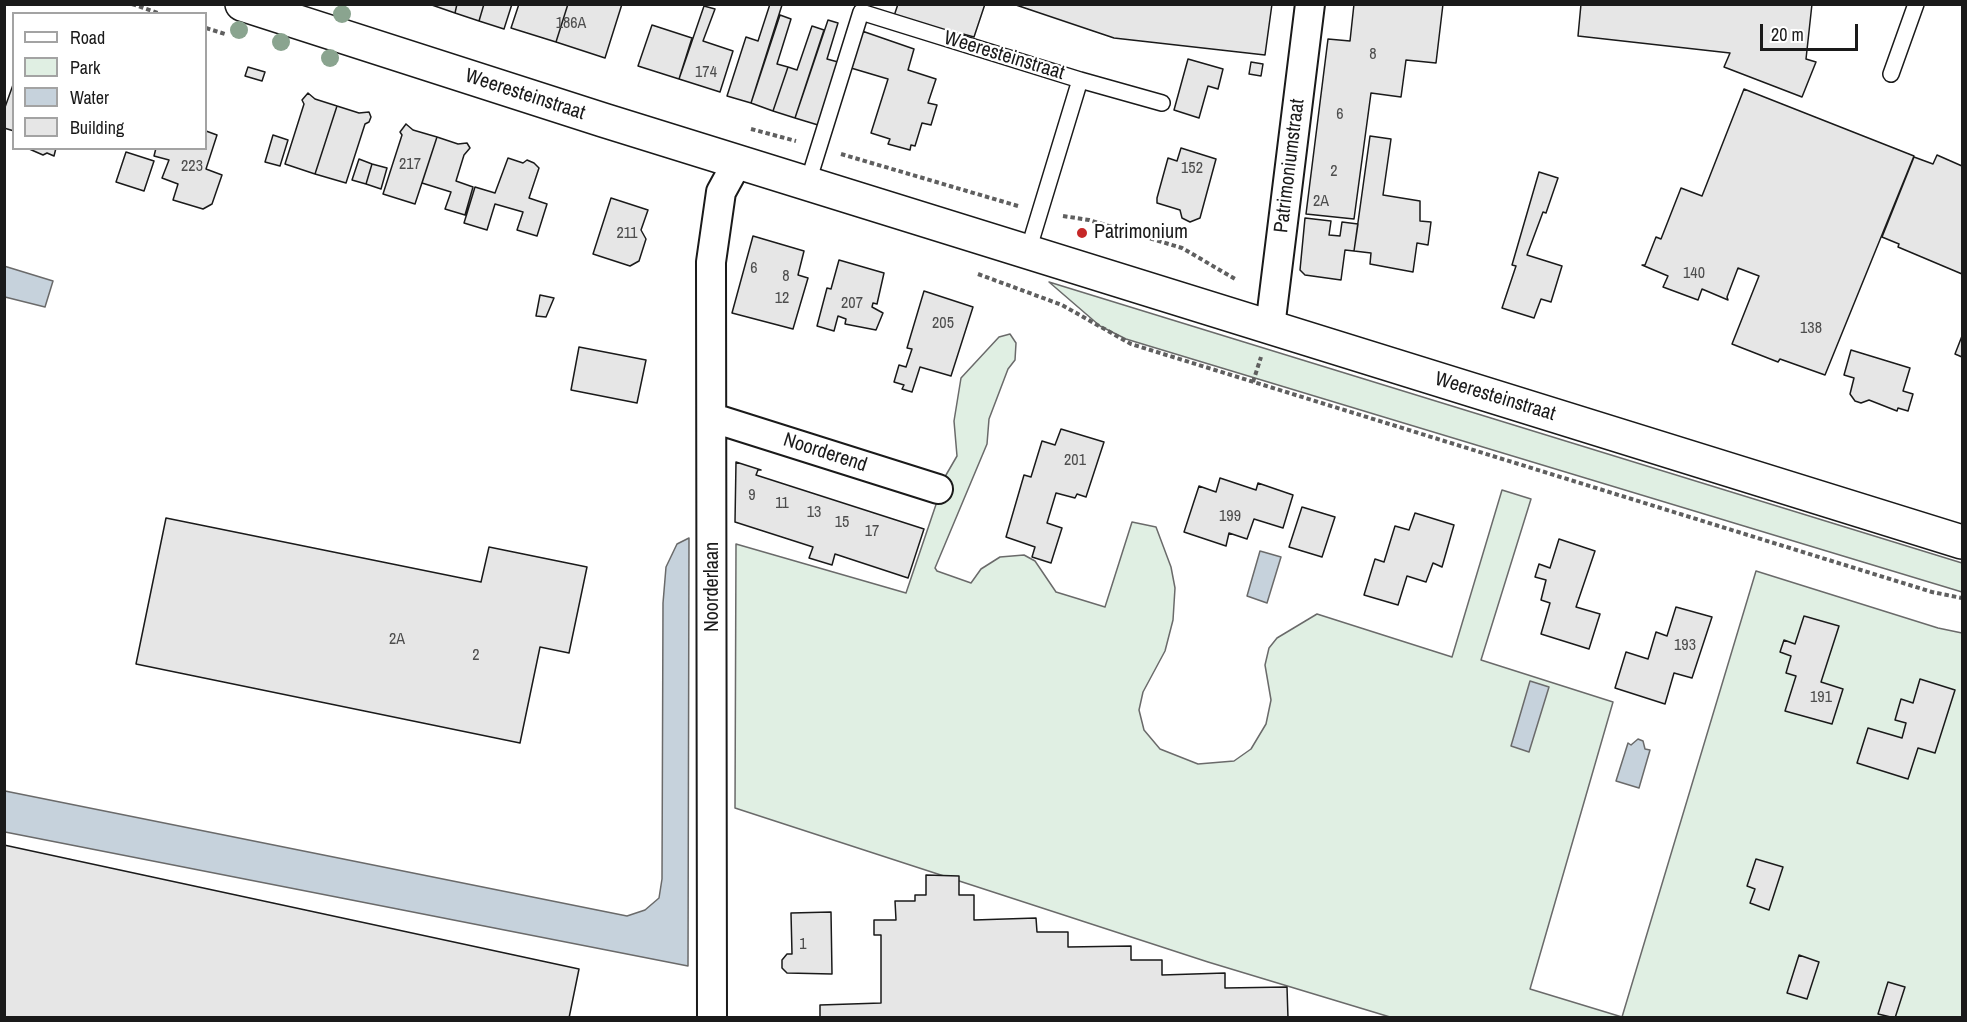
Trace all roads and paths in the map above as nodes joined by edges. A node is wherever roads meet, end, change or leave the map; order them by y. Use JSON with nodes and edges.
{"nodes":[{"id":1,"x":132,"y":4,"type":"edge"},
{"id":2,"x":242,"y":4,"type":"edge"},
{"id":3,"x":1310,"y":4,"type":"edge"},
{"id":4,"x":1916,"y":4,"type":"edge"},
{"id":5,"x":155,"y":12,"type":"edge"},
{"id":6,"x":1891,"y":74,"type":"dead end"},
{"id":7,"x":1080,"y":80,"type":"junction"},
{"id":8,"x":1162,"y":104,"type":"dead end"},
{"id":9,"x":748,"y":128,"type":"dead end"},
{"id":10,"x":819,"y":147,"type":"junction"},
{"id":11,"x":738,"y":161,"type":"junction"},
{"id":12,"x":808,"y":182,"type":"junction"},
{"id":13,"x":1039,"y":213,"type":"junction"},
{"id":14,"x":1028,"y":250,"type":"junction"},
{"id":15,"x":1274,"y":292,"type":"junction"},
{"id":16,"x":1270,"y":327,"type":"junction"},
{"id":17,"x":1253,"y":382,"type":"dead end"},
{"id":18,"x":713,"y":418,"type":"junction"},
{"id":19,"x":938,"y":489,"type":"dead end"},
{"id":20,"x":1962,"y":542,"type":"edge"},
{"id":21,"x":1962,"y":598,"type":"edge"},
{"id":22,"x":712,"y":1017,"type":"edge"}],
"edges":[{"from":1,"to":5,"type":"path"},
{"from":2,"to":11,"type":"main road","name":"Weeresteinstraat"},
{"from":3,"to":15,"type":"street","name":"Patrimoniumstraat"},
{"from":4,"to":6,"type":"lane"},
{"from":7,"to":8,"type":"lane"},
{"from":7,"to":10,"type":"lane","name":"Weeresteinstraat"},
{"from":7,"to":13,"type":"lane","name":"Weeresteinstraat"},
{"from":9,"to":10,"type":"path"},
{"from":10,"to":12,"type":"lane","name":"Weeresteinstraat"},
{"from":10,"to":13,"type":"path"},
{"from":11,"to":12,"type":"main road","name":"Weeresteinstraat"},
{"from":11,"to":18,"type":"street","name":"Noorderlaan"},
{"from":12,"to":14,"type":"main road","name":"Weeresteinstraat"},
{"from":13,"to":14,"type":"lane","name":"Weeresteinstraat"},
{"from":13,"to":15,"type":"path"},
{"from":14,"to":16,"type":"main road","name":"Weeresteinstraat"},
{"from":15,"to":16,"type":"street","name":"Patrimoniumstraat"},
{"from":16,"to":20,"type":"main road","name":"Weeresteinstraat"},
{"from":17,"to":21,"type":"path"},
{"from":18,"to":19,"type":"street","name":"Noorderend"},
{"from":18,"to":22,"type":"street","name":"Noorderlaan"}]}
